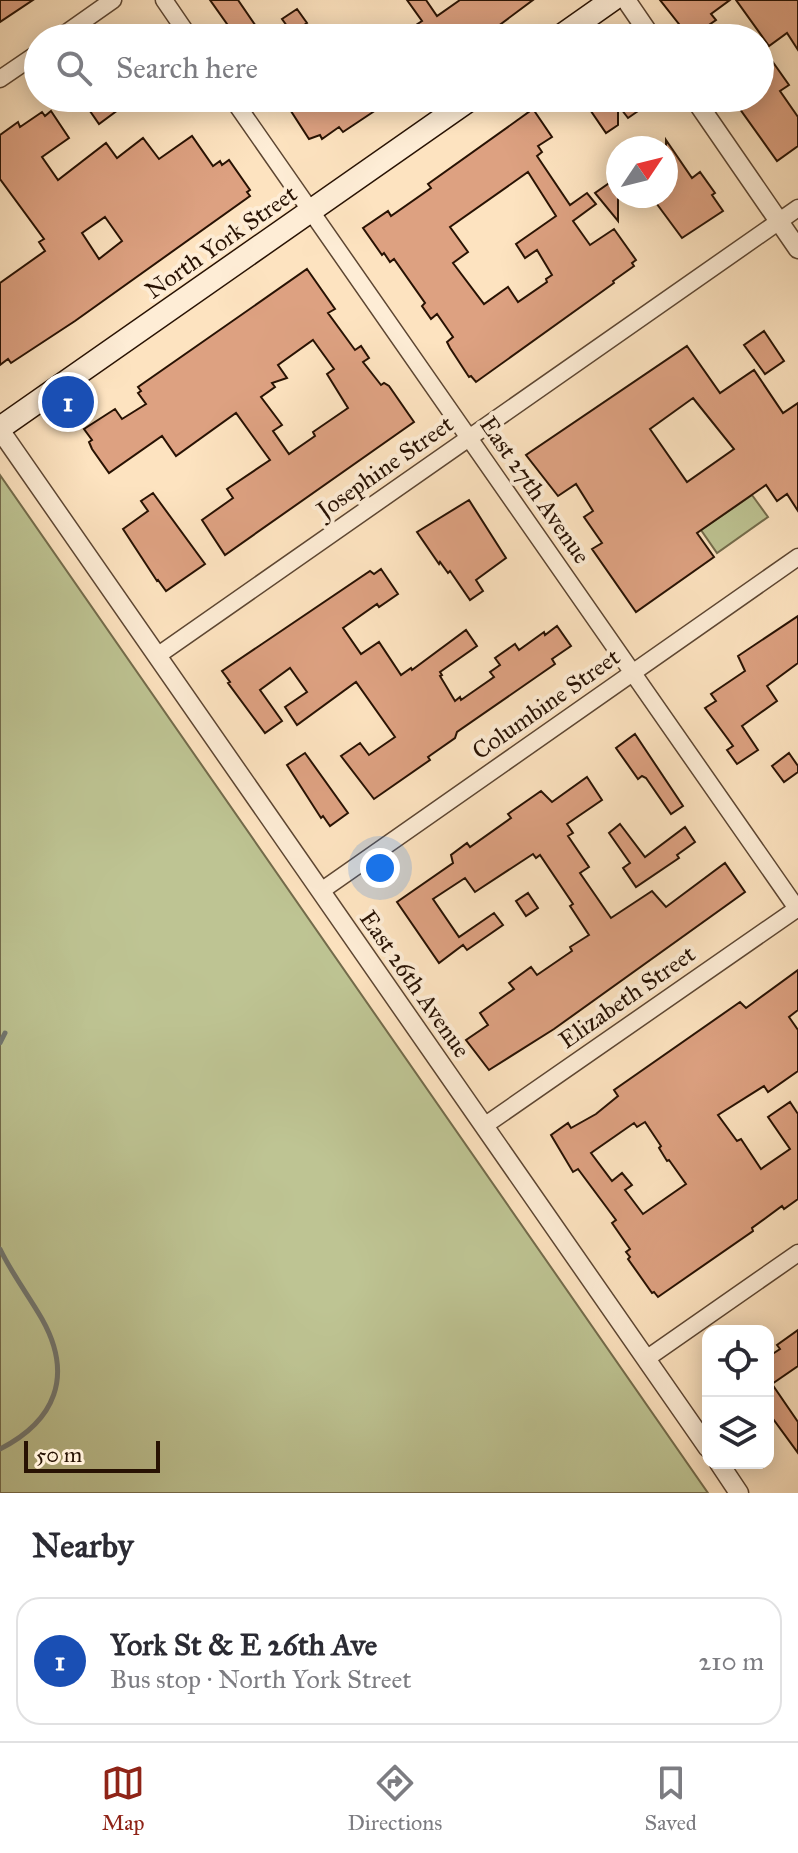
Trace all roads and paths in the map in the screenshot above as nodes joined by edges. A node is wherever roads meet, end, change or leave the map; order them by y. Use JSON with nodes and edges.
{"nodes":[{"id":1,"x":113,"y":0,"type":"edge"},
{"id":2,"x":164,"y":0,"type":"edge"},
{"id":3,"x":612,"y":0,"type":"edge"},
{"id":4,"x":626,"y":0,"type":"edge"},
{"id":5,"x":79,"y":24,"type":"edge"},
{"id":6,"x":180,"y":24,"type":"edge"},
{"id":7,"x":578,"y":24,"type":"edge"},
{"id":8,"x":642,"y":24,"type":"edge"},
{"id":9,"x":24,"y":63,"type":"edge"},
{"id":10,"x":0,"y":79,"type":"edge"},
{"id":11,"x":242,"y":112,"type":"edge"},
{"id":12,"x":452,"y":112,"type":"edge"},
{"id":13,"x":704,"y":112,"type":"edge"},
{"id":14,"x":798,"y":208,"type":"edge"},
{"id":15,"x":311,"y":211,"type":"junction"},
{"id":16,"x":779,"y":221,"type":"junction"},
{"id":17,"x":798,"y":249,"type":"edge"},
{"id":18,"x":0,"y":429,"type":"edge"},
{"id":19,"x":469,"y":438,"type":"junction"},
{"id":20,"x":798,"y":557,"type":"edge"},
{"id":21,"x":157,"y":656,"type":"junction"},
{"id":22,"x":633,"y":673,"type":"junction"},
{"id":23,"x":321,"y":891,"type":"junction"},
{"id":24,"x":798,"y":909,"type":"edge"},
{"id":25,"x":484,"y":1126,"type":"junction"},
{"id":26,"x":798,"y":1253,"type":"edge"},
{"id":27,"x":646,"y":1359,"type":"junction"},
{"id":28,"x":702,"y":1439,"type":"edge"},
{"id":29,"x":723,"y":1469,"type":"edge"},
{"id":30,"x":739,"y":1493,"type":"edge"}],
"edges":[{"from":1,"to":5,"type":"street"},
{"from":2,"to":6,"type":"street"},
{"from":3,"to":7,"type":"main road"},
{"from":4,"to":8,"type":"street"},
{"from":9,"to":10,"type":"street"},
{"from":11,"to":15,"type":"street","name":"East 27th Avenue"},
{"from":12,"to":15,"type":"main road","name":"North York Street"},
{"from":13,"to":16,"type":"street"},
{"from":14,"to":16,"type":"street","name":"Josephine Street"},
{"from":15,"to":18,"type":"main road","name":"North York Street"},
{"from":15,"to":19,"type":"street","name":"East 27th Avenue"},
{"from":16,"to":17,"type":"street"},
{"from":16,"to":19,"type":"street","name":"Josephine Street"},
{"from":18,"to":21,"type":"street","name":"East 26th Avenue"},
{"from":19,"to":21,"type":"street","name":"Josephine Street"},
{"from":19,"to":22,"type":"street","name":"East 27th Avenue"},
{"from":20,"to":22,"type":"street","name":"Columbine Street"},
{"from":21,"to":23,"type":"street","name":"East 26th Avenue"},
{"from":22,"to":23,"type":"street","name":"Columbine Street"},
{"from":22,"to":24,"type":"street","name":"East 27th Avenue"},
{"from":23,"to":25,"type":"street","name":"East 26th Avenue"},
{"from":24,"to":25,"type":"street","name":"Elizabeth Street"},
{"from":25,"to":27,"type":"street","name":"East 26th Avenue"},
{"from":26,"to":27,"type":"street"},
{"from":27,"to":28,"type":"street","name":"East 26th Avenue"},
{"from":29,"to":30,"type":"street"}]}
